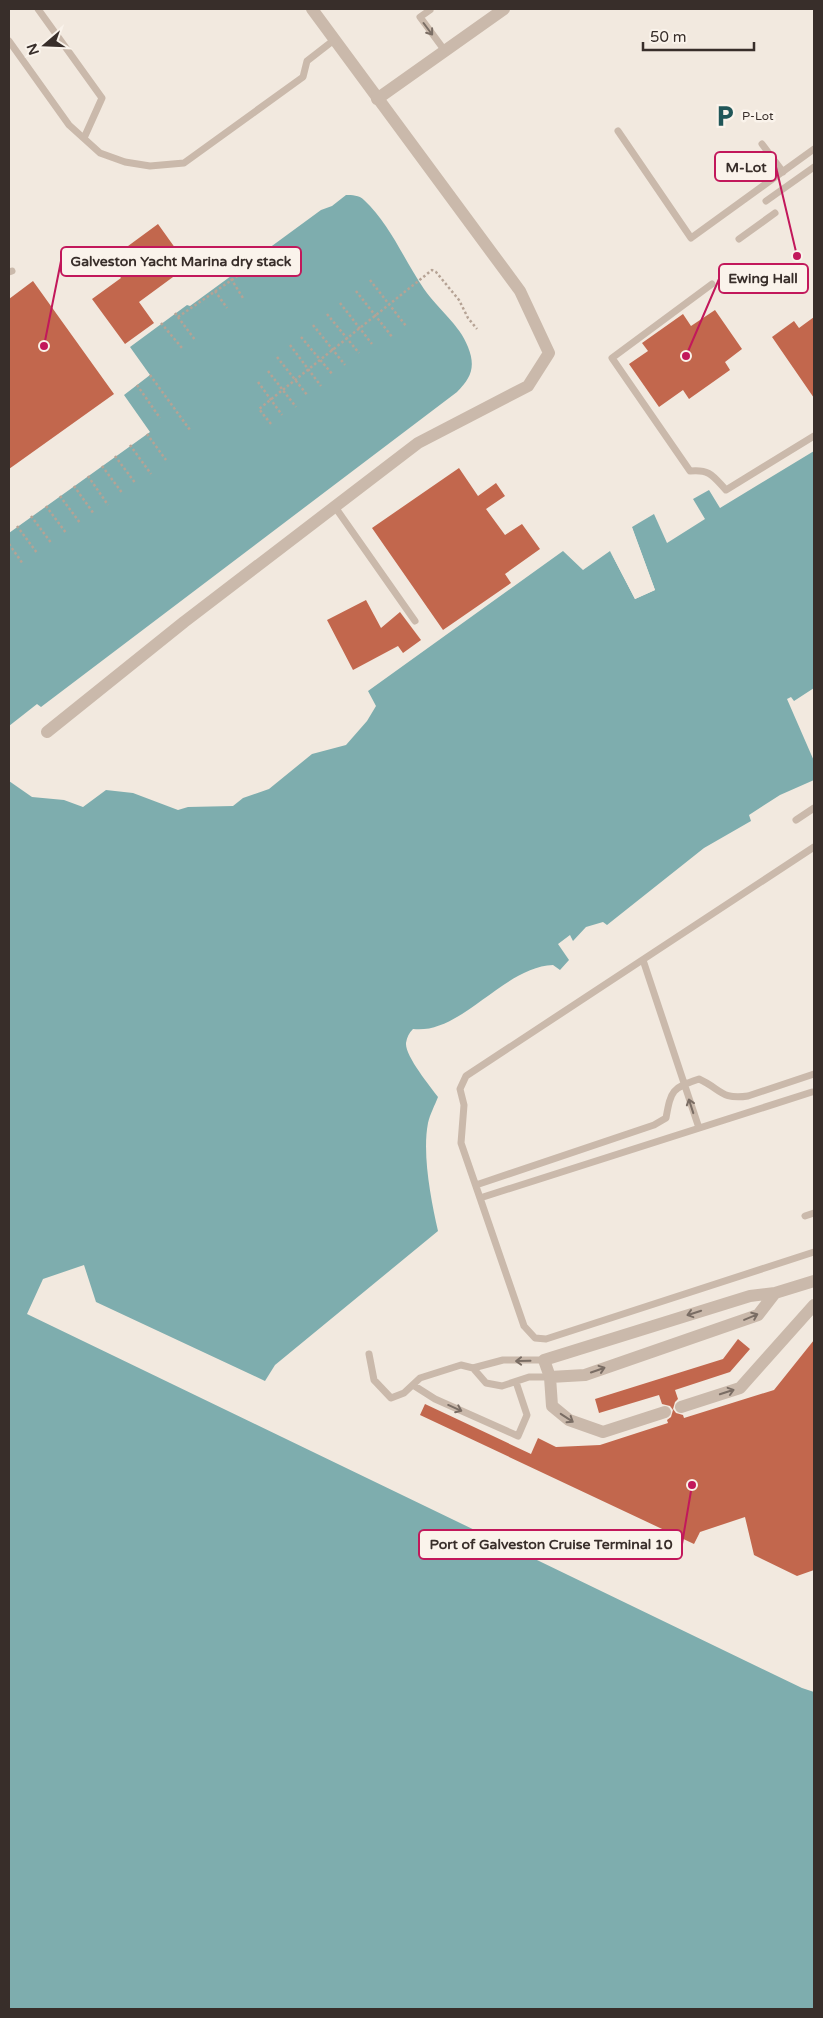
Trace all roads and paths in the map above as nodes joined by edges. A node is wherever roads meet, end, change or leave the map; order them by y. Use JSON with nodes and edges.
{"nodes":[{"id":1,"x":38,"y":9,"type":"edge"},
{"id":2,"x":312,"y":9,"type":"edge"},
{"id":3,"x":504,"y":9,"type":"edge"},
{"id":4,"x":430,"y":10,"type":"edge"},
{"id":5,"x":334,"y":40,"type":"junction"},
{"id":6,"x":9,"y":41,"type":"edge"},
{"id":7,"x":445,"y":51,"type":"junction"},
{"id":8,"x":377,"y":99,"type":"junction"},
{"id":9,"x":618,"y":131,"type":"dead end"},
{"id":10,"x":84,"y":138,"type":"junction"},
{"id":11,"x":762,"y":144,"type":"dead end"},
{"id":12,"x":814,"y":149,"type":"edge"},
{"id":13,"x":814,"y":167,"type":"edge"},
{"id":14,"x":782,"y":172,"type":"junction"},
{"id":15,"x":766,"y":201,"type":"dead end"},
{"id":16,"x":775,"y":213,"type":"dead end"},
{"id":17,"x":739,"y":239,"type":"dead end"},
{"id":18,"x":223,"y":266,"type":"dead end"},
{"id":19,"x":252,"y":266,"type":"dead end"},
{"id":20,"x":231,"y":280,"type":"junction"},
{"id":21,"x":370,"y":280,"type":"dead end"},
{"id":22,"x":712,"y":284,"type":"dead end"},
{"id":23,"x":215,"y":291,"type":"junction"},
{"id":24,"x":356,"y":291,"type":"dead end"},
{"id":25,"x":243,"y":298,"type":"dead end"},
{"id":26,"x":340,"y":304,"type":"dead end"},
{"id":27,"x":388,"y":304,"type":"junction"},
{"id":28,"x":227,"y":308,"type":"dead end"},
{"id":29,"x":175,"y":313,"type":"dead end"},
{"id":30,"x":327,"y":314,"type":"dead end"},
{"id":31,"x":374,"y":315,"type":"junction"},
{"id":32,"x":178,"y":317,"type":"junction"},
{"id":33,"x":161,"y":323,"type":"dead end"},
{"id":34,"x":313,"y":325,"type":"dead end"},
{"id":35,"x":406,"y":326,"type":"dead end"},
{"id":36,"x":359,"y":327,"type":"junction"},
{"id":37,"x":477,"y":329,"type":"dead end"},
{"id":38,"x":301,"y":337,"type":"dead end"},
{"id":39,"x":346,"y":338,"type":"junction"},
{"id":40,"x":393,"y":338,"type":"dead end"},
{"id":41,"x":195,"y":340,"type":"dead end"},
{"id":42,"x":372,"y":344,"type":"dead end"},
{"id":43,"x":290,"y":345,"type":"dead end"},
{"id":44,"x":182,"y":348,"type":"dead end"},
{"id":45,"x":332,"y":349,"type":"junction"},
{"id":46,"x":359,"y":353,"type":"dead end"},
{"id":47,"x":277,"y":356,"type":"dead end"},
{"id":48,"x":320,"y":359,"type":"junction"},
{"id":49,"x":345,"y":366,"type":"dead end"},
{"id":50,"x":308,"y":369,"type":"junction"},
{"id":51,"x":268,"y":371,"type":"dead end"},
{"id":52,"x":150,"y":375,"type":"dead end"},
{"id":53,"x":333,"y":375,"type":"dead end"},
{"id":54,"x":295,"y":379,"type":"junction"},
{"id":55,"x":258,"y":382,"type":"dead end"},
{"id":56,"x":137,"y":385,"type":"dead end"},
{"id":57,"x":321,"y":386,"type":"dead end"},
{"id":58,"x":282,"y":390,"type":"junction"},
{"id":59,"x":308,"y":396,"type":"dead end"},
{"id":60,"x":271,"y":399,"type":"junction"},
{"id":61,"x":296,"y":407,"type":"dead end"},
{"id":62,"x":282,"y":415,"type":"dead end"},
{"id":63,"x":160,"y":418,"type":"dead end"},
{"id":64,"x":271,"y":424,"type":"dead end"},
{"id":65,"x":190,"y":430,"type":"dead end"},
{"id":66,"x":146,"y":434,"type":"dead end"},
{"id":67,"x":814,"y":436,"type":"edge"},
{"id":68,"x":130,"y":446,"type":"dead end"},
{"id":69,"x":115,"y":456,"type":"dead end"},
{"id":70,"x":166,"y":460,"type":"dead end"},
{"id":71,"x":102,"y":466,"type":"dead end"},
{"id":72,"x":150,"y":474,"type":"dead end"},
{"id":73,"x":88,"y":476,"type":"dead end"},
{"id":74,"x":136,"y":484,"type":"dead end"},
{"id":75,"x":74,"y":486,"type":"dead end"},
{"id":76,"x":123,"y":494,"type":"dead end"},
{"id":77,"x":60,"y":496,"type":"dead end"},
{"id":78,"x":108,"y":505,"type":"dead end"},
{"id":79,"x":46,"y":506,"type":"dead end"},
{"id":80,"x":335,"y":507,"type":"junction"},
{"id":81,"x":94,"y":514,"type":"dead end"},
{"id":82,"x":31,"y":516,"type":"dead end"},
{"id":83,"x":80,"y":523,"type":"dead end"},
{"id":84,"x":17,"y":526,"type":"dead end"},
{"id":85,"x":66,"y":533,"type":"dead end"},
{"id":86,"x":9,"y":544,"type":"edge"},
{"id":87,"x":52,"y":544,"type":"dead end"},
{"id":88,"x":37,"y":553,"type":"dead end"},
{"id":89,"x":23,"y":564,"type":"dead end"},
{"id":90,"x":415,"y":621,"type":"dead end"},
{"id":91,"x":46,"y":732,"type":"dead end"},
{"id":92,"x":814,"y":808,"type":"edge"},
{"id":93,"x":796,"y":820,"type":"dead end"},
{"id":94,"x":814,"y":846,"type":"edge"},
{"id":95,"x":643,"y":960,"type":"junction"},
{"id":96,"x":814,"y":1074,"type":"edge"},
{"id":97,"x":684,"y":1084,"type":"junction"},
{"id":98,"x":813,"y":1091,"type":"edge"},
{"id":99,"x":814,"y":1100,"type":"edge"},
{"id":100,"x":698,"y":1128,"type":"junction"},
{"id":101,"x":476,"y":1185,"type":"junction"},
{"id":102,"x":480,"y":1198,"type":"junction"},
{"id":103,"x":814,"y":1213,"type":"edge"},
{"id":104,"x":805,"y":1216,"type":"dead end"},
{"id":105,"x":814,"y":1252,"type":"edge"},
{"id":106,"x":814,"y":1281,"type":"edge"},
{"id":107,"x":775,"y":1293,"type":"junction"},
{"id":108,"x":814,"y":1305,"type":"edge"},
{"id":109,"x":369,"y":1354,"type":"dead end"},
{"id":110,"x":544,"y":1360,"type":"junction"},
{"id":111,"x":473,"y":1368,"type":"junction"},
{"id":112,"x":550,"y":1377,"type":"junction"},
{"id":113,"x":516,"y":1382,"type":"junction"},
{"id":114,"x":413,"y":1384,"type":"junction"},
{"id":115,"x":681,"y":1407,"type":"dead end"},
{"id":116,"x":665,"y":1412,"type":"dead end"}],
"edges":[{"from":1,"to":10,"type":"lane"},
{"from":2,"to":5,"type":"street"},
{"from":3,"to":7,"type":"street"},
{"from":4,"to":7,"type":"lane","one_way":true},
{"from":5,"to":8,"type":"street"},
{"from":5,"to":10,"type":"lane"},
{"from":6,"to":10,"type":"lane"},
{"from":7,"to":8,"type":"street"},
{"from":8,"to":80,"type":"street"},
{"from":9,"to":14,"type":"lane"},
{"from":11,"to":14,"type":"lane"},
{"from":12,"to":14,"type":"lane"},
{"from":13,"to":15,"type":"lane"},
{"from":16,"to":17,"type":"lane"},
{"from":18,"to":20,"type":"path"},
{"from":19,"to":20,"type":"path"},
{"from":20,"to":23,"type":"path"},
{"from":20,"to":25,"type":"path"},
{"from":21,"to":27,"type":"path"},
{"from":22,"to":67,"type":"lane"},
{"from":23,"to":28,"type":"path"},
{"from":23,"to":32,"type":"path"},
{"from":24,"to":31,"type":"path"},
{"from":26,"to":36,"type":"path"},
{"from":27,"to":31,"type":"path"},
{"from":27,"to":35,"type":"path"},
{"from":27,"to":37,"type":"path"},
{"from":29,"to":32,"type":"path"},
{"from":30,"to":39,"type":"path"},
{"from":31,"to":36,"type":"path"},
{"from":31,"to":40,"type":"path"},
{"from":32,"to":41,"type":"path"},
{"from":33,"to":44,"type":"path"},
{"from":34,"to":45,"type":"path"},
{"from":36,"to":39,"type":"path"},
{"from":36,"to":42,"type":"path"},
{"from":38,"to":48,"type":"path"},
{"from":39,"to":45,"type":"path"},
{"from":39,"to":46,"type":"path"},
{"from":43,"to":50,"type":"path"},
{"from":45,"to":48,"type":"path"},
{"from":45,"to":49,"type":"path"},
{"from":47,"to":54,"type":"path"},
{"from":48,"to":50,"type":"path"},
{"from":48,"to":53,"type":"path"},
{"from":50,"to":54,"type":"path"},
{"from":50,"to":57,"type":"path"},
{"from":51,"to":58,"type":"path"},
{"from":52,"to":65,"type":"path"},
{"from":54,"to":58,"type":"path"},
{"from":54,"to":59,"type":"path"},
{"from":55,"to":60,"type":"path"},
{"from":56,"to":63,"type":"path"},
{"from":58,"to":60,"type":"path"},
{"from":58,"to":61,"type":"path"},
{"from":60,"to":62,"type":"path"},
{"from":60,"to":64,"type":"path"},
{"from":66,"to":70,"type":"path"},
{"from":68,"to":72,"type":"path"},
{"from":69,"to":74,"type":"path"},
{"from":71,"to":76,"type":"path"},
{"from":73,"to":78,"type":"path"},
{"from":75,"to":81,"type":"path"},
{"from":77,"to":83,"type":"path"},
{"from":79,"to":85,"type":"path"},
{"from":80,"to":90,"type":"lane"},
{"from":80,"to":91,"type":"street"},
{"from":82,"to":87,"type":"path"},
{"from":84,"to":88,"type":"path"},
{"from":86,"to":89,"type":"path"},
{"from":92,"to":93,"type":"lane"},
{"from":94,"to":95,"type":"lane"},
{"from":95,"to":97,"type":"lane"},
{"from":95,"to":101,"type":"lane"},
{"from":96,"to":97,"type":"lane"},
{"from":100,"to":97,"type":"lane","one_way":true},
{"from":97,"to":101,"type":"lane"},
{"from":98,"to":99,"type":"lane"},
{"from":98,"to":100,"type":"lane"},
{"from":100,"to":102,"type":"lane"},
{"from":101,"to":102,"type":"lane"},
{"from":102,"to":105,"type":"lane"},
{"from":103,"to":104,"type":"lane"},
{"from":106,"to":107,"type":"street"},
{"from":107,"to":110,"type":"street","one_way":true},
{"from":112,"to":107,"type":"street","one_way":true},
{"from":115,"to":108,"type":"street","one_way":true},
{"from":109,"to":114,"type":"lane"},
{"from":110,"to":111,"type":"lane","one_way":true},
{"from":110,"to":112,"type":"street"},
{"from":111,"to":113,"type":"lane"},
{"from":111,"to":114,"type":"lane"},
{"from":112,"to":113,"type":"lane"},
{"from":112,"to":116,"type":"street","one_way":true},
{"from":114,"to":113,"type":"lane","one_way":true}]}
